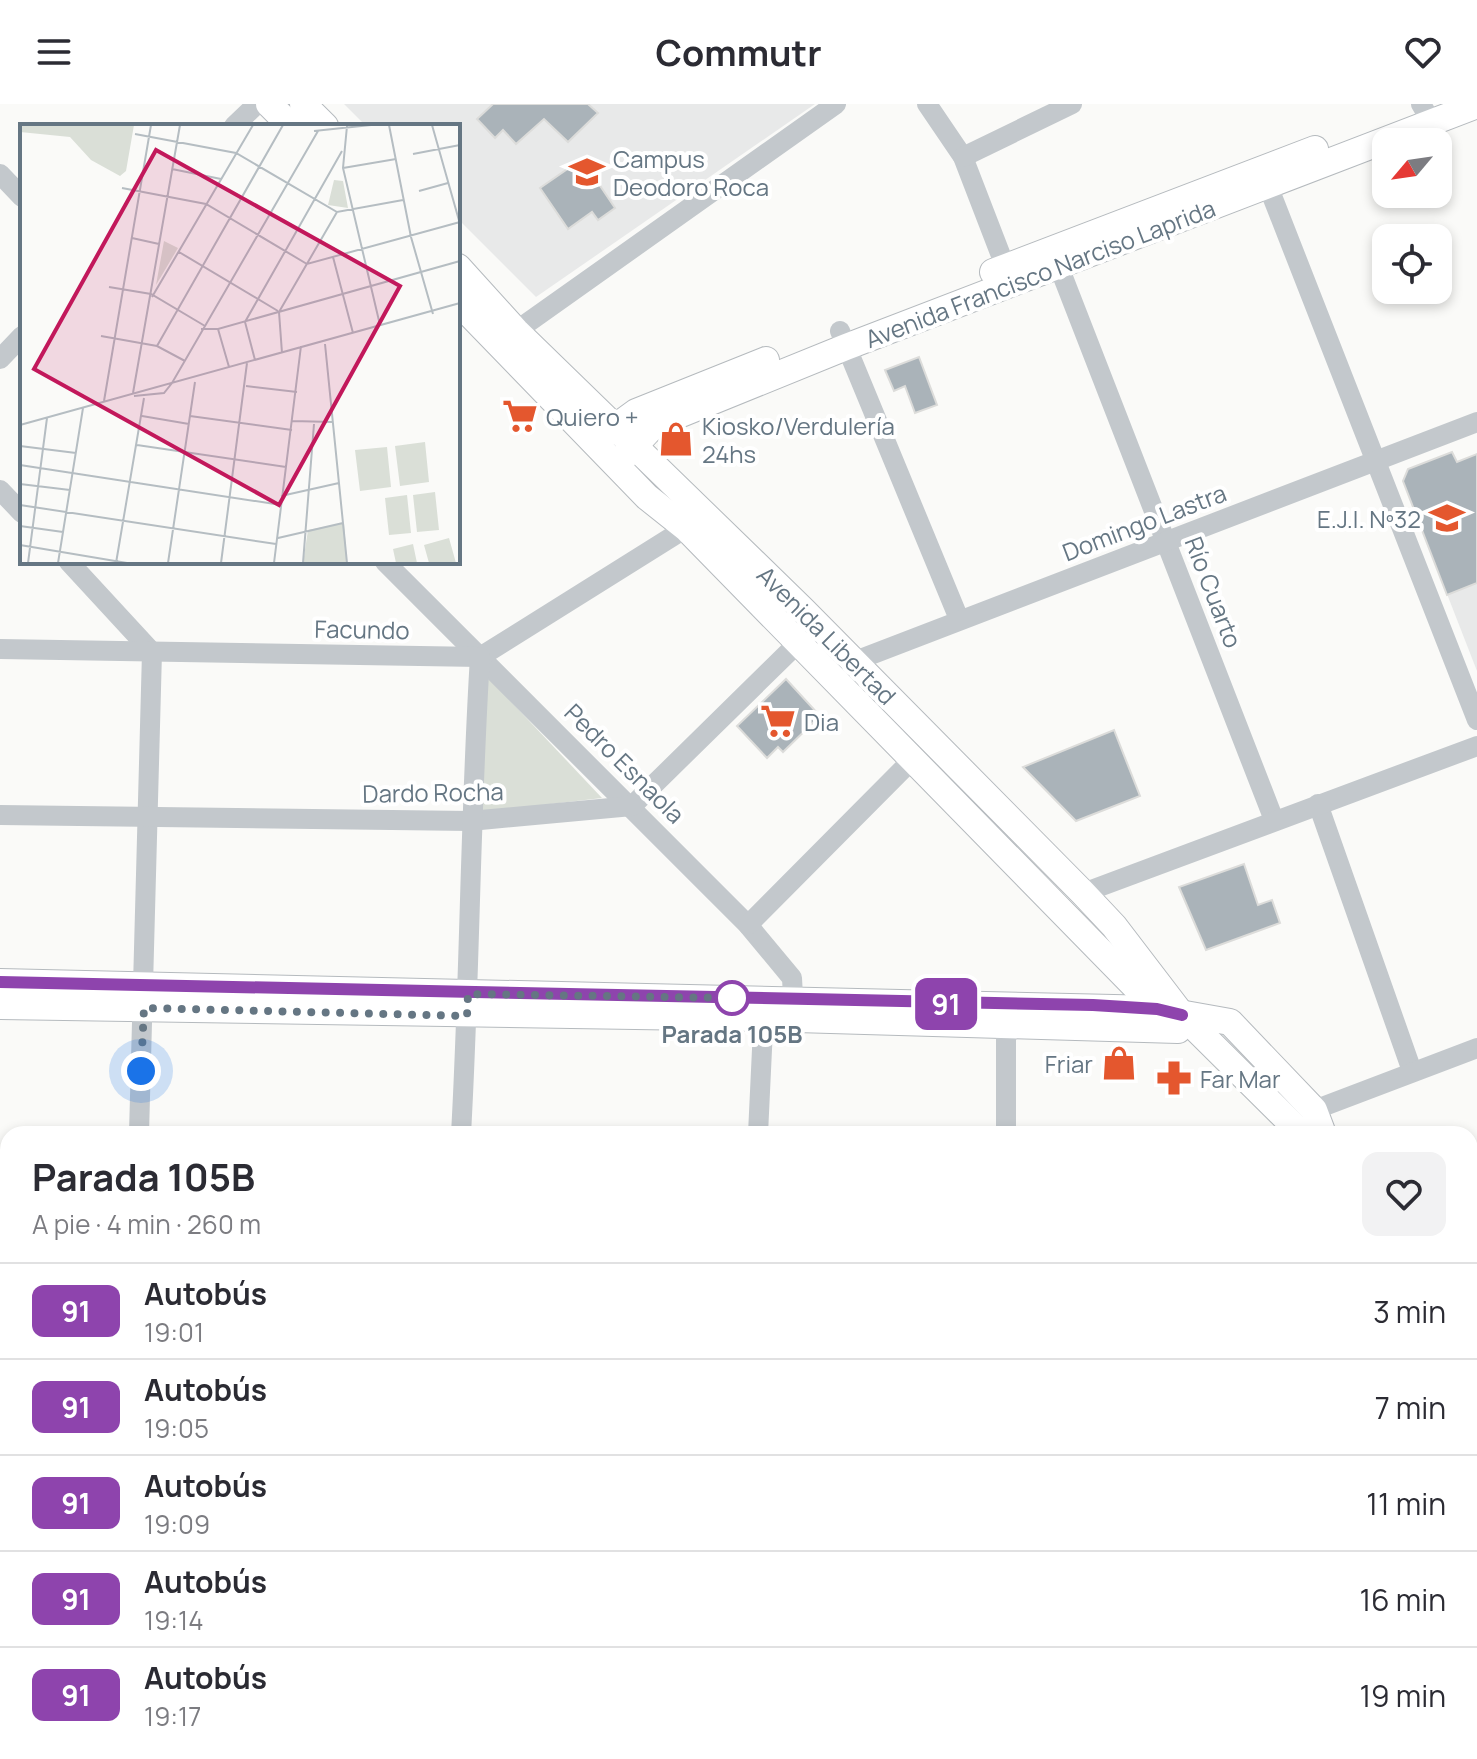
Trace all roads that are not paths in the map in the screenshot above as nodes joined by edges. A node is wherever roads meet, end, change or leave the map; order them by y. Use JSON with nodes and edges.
{"nodes":[{"id":1,"x":257,"y":104,"type":"edge"},
{"id":2,"x":269,"y":104,"type":"edge"},
{"id":3,"x":303,"y":104,"type":"edge"},
{"id":4,"x":836,"y":104,"type":"edge"},
{"id":5,"x":927,"y":104,"type":"edge"},
{"id":6,"x":1072,"y":104,"type":"edge"},
{"id":7,"x":1477,"y":105,"type":"edge"},
{"id":8,"x":1428,"y":110,"type":"edge"},
{"id":9,"x":236,"y":124,"type":"edge"},
{"id":10,"x":289,"y":124,"type":"edge"},
{"id":11,"x":323,"y":124,"type":"edge"},
{"id":12,"x":963,"y":157,"type":"junction"},
{"id":13,"x":0,"y":174,"type":"edge"},
{"id":14,"x":1265,"y":178,"type":"junction"},
{"id":15,"x":20,"y":195,"type":"edge"},
{"id":16,"x":1056,"y":257,"type":"junction"},
{"id":17,"x":460,"y":269,"type":"edge"},
{"id":18,"x":1008,"y":275,"type":"junction"},
{"id":19,"x":460,"y":304,"type":"edge"},
{"id":20,"x":516,"y":331,"type":"junction"},
{"id":21,"x":20,"y":338,"type":"edge"},
{"id":22,"x":843,"y":339,"type":"junction"},
{"id":23,"x":0,"y":359,"type":"edge"},
{"id":24,"x":1477,"y":422,"type":"edge"},
{"id":25,"x":604,"y":435,"type":"junction"},
{"id":26,"x":635,"y":445,"type":"junction"},
{"id":27,"x":1377,"y":460,"type":"junction"},
{"id":28,"x":617,"y":465,"type":"junction"},
{"id":29,"x":0,"y":490,"type":"edge"},
{"id":30,"x":20,"y":511,"type":"edge"},
{"id":31,"x":686,"y":528,"type":"junction"},
{"id":32,"x":1167,"y":542,"type":"junction"},
{"id":33,"x":71,"y":564,"type":"edge"},
{"id":34,"x":387,"y":564,"type":"edge"},
{"id":35,"x":959,"y":619,"type":"junction"},
{"id":36,"x":799,"y":642,"type":"junction"},
{"id":37,"x":0,"y":649,"type":"edge"},
{"id":38,"x":152,"y":652,"type":"junction"},
{"id":39,"x":480,"y":657,"type":"junction"},
{"id":40,"x":846,"y":671,"type":"junction"},
{"id":41,"x":1477,"y":720,"type":"edge"},
{"id":42,"x":1477,"y":746,"type":"edge"},
{"id":43,"x":914,"y":758,"type":"junction"},
{"id":44,"x":1318,"y":804,"type":"junction"},
{"id":45,"x":632,"y":806,"type":"junction"},
{"id":46,"x":0,"y":815,"type":"edge"},
{"id":47,"x":149,"y":818,"type":"junction"},
{"id":48,"x":1274,"y":820,"type":"junction"},
{"id":49,"x":470,"y":821,"type":"junction"},
{"id":50,"x":1083,"y":893,"type":"junction"},
{"id":51,"x":748,"y":925,"type":"junction"},
{"id":52,"x":1106,"y":953,"type":"junction"},
{"id":53,"x":0,"y":982,"type":"edge"},
{"id":54,"x":144,"y":997,"type":"junction"},
{"id":55,"x":468,"y":1005,"type":"junction"},
{"id":56,"x":1093,"y":1005,"type":"junction"},
{"id":57,"x":0,"y":1006,"type":"edge"},
{"id":58,"x":764,"y":1008,"type":"junction"},
{"id":59,"x":794,"y":1010,"type":"junction"},
{"id":60,"x":1006,"y":1016,"type":"junction"},
{"id":61,"x":1173,"y":1018,"type":"junction"},
{"id":62,"x":1477,"y":1048,"type":"edge"},
{"id":63,"x":1412,"y":1071,"type":"junction"},
{"id":64,"x":1318,"y":1122,"type":"edge"},
{"id":65,"x":139,"y":1126,"type":"edge"},
{"id":66,"x":461,"y":1126,"type":"edge"},
{"id":67,"x":758,"y":1126,"type":"edge"},
{"id":68,"x":1006,"y":1126,"type":"edge"},
{"id":69,"x":1272,"y":1126,"type":"edge"},
{"id":70,"x":1293,"y":1126,"type":"edge"}],
"edges":[{"from":1,"to":9,"type":"street"},
{"from":2,"to":10,"type":"main road"},
{"from":3,"to":11,"type":"main road"},
{"from":4,"to":20,"type":"street"},
{"from":5,"to":12,"type":"street"},
{"from":6,"to":12,"type":"street"},
{"from":7,"to":8,"type":"main road","name":"Avenida Francisco Narciso Laprida"},
{"from":8,"to":14,"type":"main road","name":"Avenida Francisco Narciso Laprida"},
{"from":12,"to":18,"type":"street"},
{"from":13,"to":15,"type":"street"},
{"from":14,"to":16,"type":"main road","name":"Avenida Francisco Narciso Laprida"},
{"from":14,"to":27,"type":"street"},
{"from":16,"to":18,"type":"main road","name":"Avenida Francisco Narciso Laprida"},
{"from":16,"to":32,"type":"street","name":"Río Cuarto"},
{"from":17,"to":20,"type":"main road","name":"Avenida Libertad"},
{"from":18,"to":22,"type":"main road","name":"Avenida Francisco Narciso Laprida"},
{"from":19,"to":25,"type":"main road","name":"Avenida Libertad"},
{"from":20,"to":25,"type":"main road","name":"Avenida Libertad"},
{"from":21,"to":23,"type":"street"},
{"from":22,"to":25,"type":"main road","name":"Avenida Francisco Narciso Laprida"},
{"from":22,"to":26,"type":"main road","name":"Avenida Francisco Narciso Laprida"},
{"from":22,"to":35,"type":"street"},
{"from":24,"to":27,"type":"street","name":"Domingo Lastra"},
{"from":25,"to":26,"type":"main road","name":"Avenida Libertad"},
{"from":25,"to":28,"type":"main road","name":"Avenida Libertad"},
{"from":26,"to":28,"type":"main road","name":"Avenida Francisco Narciso Laprida"},
{"from":26,"to":40,"type":"main road","name":"Avenida Libertad"},
{"from":27,"to":32,"type":"street","name":"Domingo Lastra"},
{"from":27,"to":41,"type":"street"},
{"from":28,"to":31,"type":"main road","name":"Avenida Libertad"},
{"from":29,"to":30,"type":"street"},
{"from":31,"to":36,"type":"main road","name":"Avenida Libertad"},
{"from":31,"to":39,"type":"street"},
{"from":32,"to":35,"type":"street","name":"Domingo Lastra"},
{"from":32,"to":48,"type":"street","name":"Río Cuarto"},
{"from":33,"to":38,"type":"street"},
{"from":34,"to":39,"type":"street","name":"Pedro Esnaola"},
{"from":35,"to":40,"type":"street","name":"Domingo Lastra"},
{"from":36,"to":40,"type":"main road","name":"Avenida Libertad"},
{"from":36,"to":45,"type":"street"},
{"from":37,"to":38,"type":"street","name":"Facundo"},
{"from":38,"to":39,"type":"street","name":"Facundo"},
{"from":38,"to":47,"type":"street"},
{"from":39,"to":45,"type":"street","name":"Pedro Esnaola"},
{"from":39,"to":49,"type":"street"},
{"from":40,"to":43,"type":"main road","name":"Avenida Libertad"},
{"from":40,"to":50,"type":"main road","name":"Avenida Libertad"},
{"from":42,"to":44,"type":"street"},
{"from":43,"to":51,"type":"street"},
{"from":43,"to":52,"type":"main road","name":"Avenida Libertad"},
{"from":44,"to":48,"type":"street"},
{"from":44,"to":63,"type":"street"},
{"from":45,"to":49,"type":"street","name":"Dardo Rocha"},
{"from":45,"to":51,"type":"street","name":"Pedro Esnaola"},
{"from":46,"to":47,"type":"street","name":"Dardo Rocha"},
{"from":47,"to":49,"type":"street","name":"Dardo Rocha"},
{"from":47,"to":54,"type":"street"},
{"from":48,"to":50,"type":"street"},
{"from":49,"to":55,"type":"street"},
{"from":50,"to":61,"type":"main road","name":"Avenida Libertad"},
{"from":51,"to":59,"type":"street","name":"Pedro Esnaola"},
{"from":52,"to":56,"type":"main road"},
{"from":52,"to":61,"type":"main road","name":"Avenida Libertad"},
{"from":53,"to":54,"type":"main road"},
{"from":54,"to":55,"type":"main road"},
{"from":54,"to":57,"type":"main road"},
{"from":54,"to":65,"type":"street"},
{"from":55,"to":58,"type":"main road"},
{"from":55,"to":66,"type":"street"},
{"from":56,"to":60,"type":"main road"},
{"from":56,"to":61,"type":"main road"},
{"from":58,"to":59,"type":"main road"},
{"from":58,"to":67,"type":"street"},
{"from":59,"to":60,"type":"main road"},
{"from":60,"to":61,"type":"main road"},
{"from":60,"to":68,"type":"street"},
{"from":61,"to":64,"type":"main road"},
{"from":61,"to":69,"type":"main road"},
{"from":61,"to":70,"type":"main road"},
{"from":62,"to":63,"type":"street"},
{"from":63,"to":64,"type":"street"}]}
